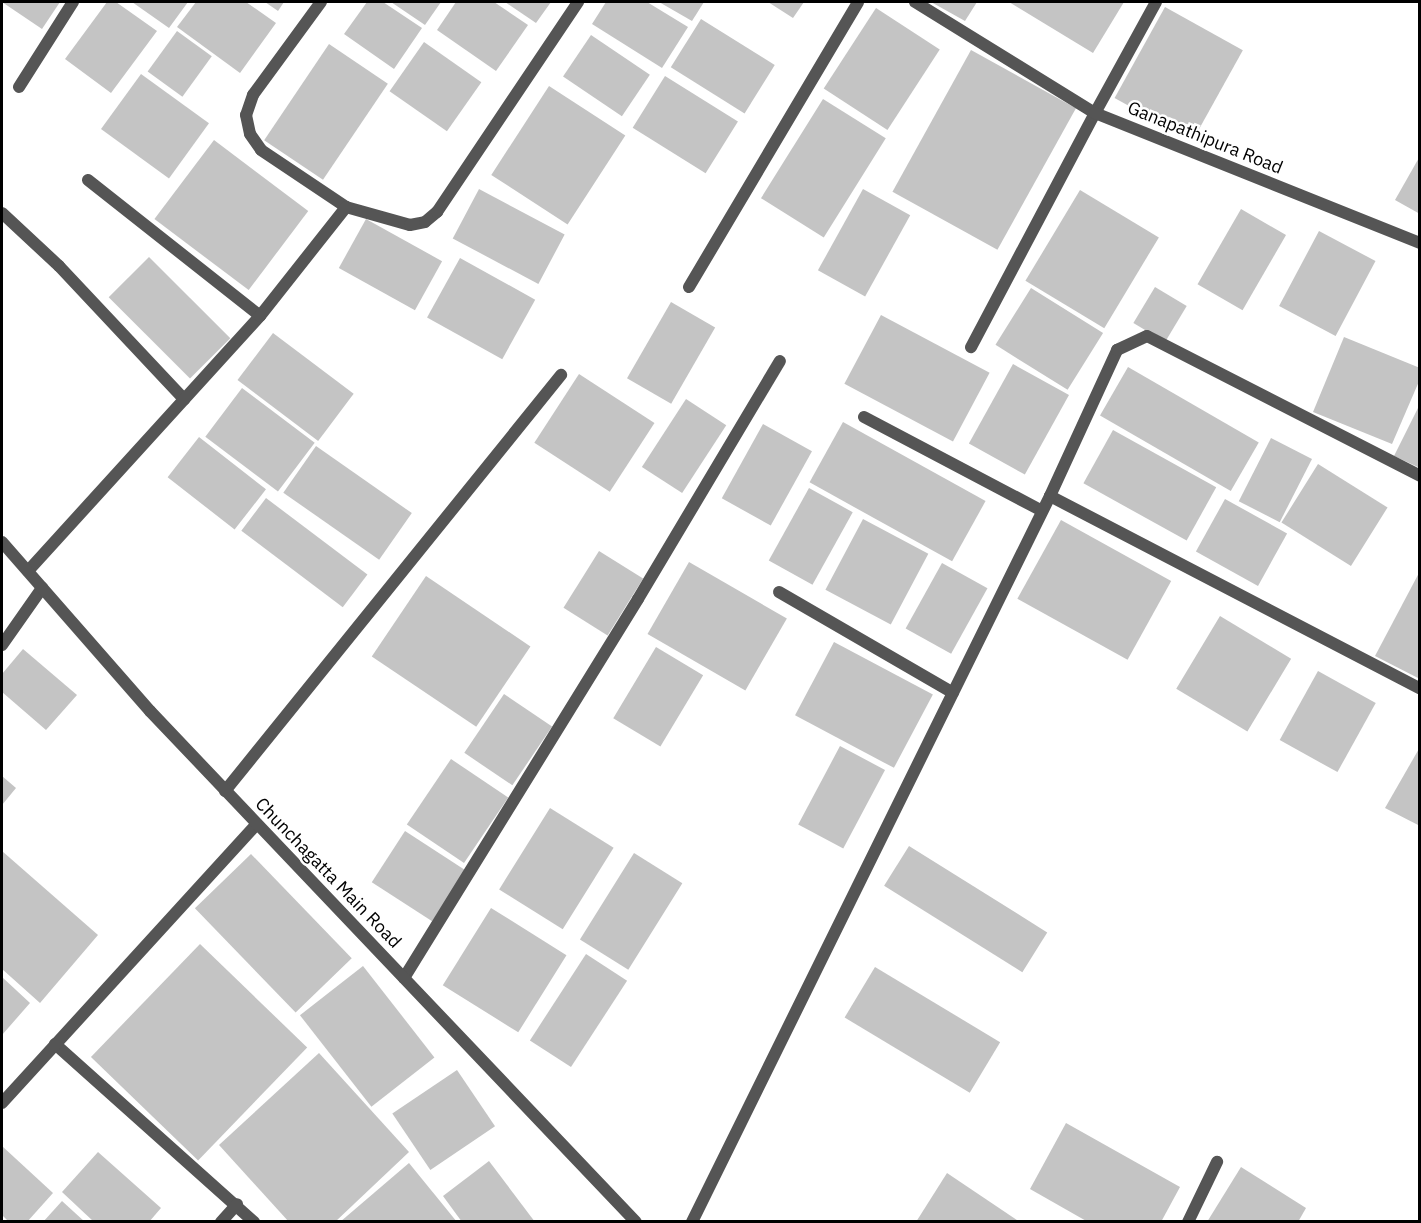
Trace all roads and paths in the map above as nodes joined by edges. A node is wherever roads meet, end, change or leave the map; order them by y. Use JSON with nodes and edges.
{"nodes":[{"id":1,"x":73,"y":2,"type":"edge"},
{"id":2,"x":321,"y":2,"type":"edge"},
{"id":3,"x":578,"y":2,"type":"edge"},
{"id":4,"x":858,"y":2,"type":"edge"},
{"id":5,"x":915,"y":2,"type":"edge"},
{"id":6,"x":1156,"y":2,"type":"edge"},
{"id":7,"x":19,"y":87,"type":"dead end"},
{"id":8,"x":1095,"y":113,"type":"junction"},
{"id":9,"x":88,"y":180,"type":"dead end"},
{"id":10,"x":346,"y":207,"type":"junction"},
{"id":11,"x":2,"y":213,"type":"edge"},
{"id":12,"x":1419,"y":243,"type":"edge"},
{"id":13,"x":689,"y":287,"type":"dead end"},
{"id":14,"x":260,"y":316,"type":"junction"},
{"id":15,"x":971,"y":347,"type":"dead end"},
{"id":16,"x":780,"y":361,"type":"dead end"},
{"id":17,"x":561,"y":375,"type":"dead end"},
{"id":18,"x":184,"y":399,"type":"junction"},
{"id":19,"x":864,"y":417,"type":"dead end"},
{"id":20,"x":1419,"y":476,"type":"edge"},
{"id":21,"x":1050,"y":496,"type":"junction"},
{"id":22,"x":1042,"y":511,"type":"junction"},
{"id":23,"x":2,"y":542,"type":"edge"},
{"id":24,"x":27,"y":571,"type":"junction"},
{"id":25,"x":42,"y":588,"type":"junction"},
{"id":26,"x":779,"y":592,"type":"dead end"},
{"id":27,"x":2,"y":645,"type":"edge"},
{"id":28,"x":1419,"y":689,"type":"edge"},
{"id":29,"x":953,"y":693,"type":"junction"},
{"id":30,"x":225,"y":791,"type":"junction"},
{"id":31,"x":257,"y":824,"type":"junction"},
{"id":32,"x":404,"y":978,"type":"junction"},
{"id":33,"x":55,"y":1044,"type":"junction"},
{"id":34,"x":2,"y":1103,"type":"edge"},
{"id":35,"x":1217,"y":1162,"type":"dead end"},
{"id":36,"x":237,"y":1204,"type":"junction"},
{"id":37,"x":221,"y":1221,"type":"edge"},
{"id":38,"x":254,"y":1221,"type":"edge"},
{"id":39,"x":636,"y":1221,"type":"edge"},
{"id":40,"x":692,"y":1221,"type":"edge"},
{"id":41,"x":1188,"y":1221,"type":"edge"}],
"edges":[{"from":1,"to":7,"type":"street"},
{"from":2,"to":10,"type":"street"},
{"from":3,"to":10,"type":"street"},
{"from":4,"to":13,"type":"street"},
{"from":5,"to":8,"type":"street"},
{"from":6,"to":8,"type":"street","name":"Ganapathipura Road"},
{"from":8,"to":12,"type":"street","name":"Ganapathipura Road"},
{"from":8,"to":15,"type":"street"},
{"from":9,"to":14,"type":"street"},
{"from":10,"to":14,"type":"street"},
{"from":11,"to":18,"type":"street"},
{"from":14,"to":18,"type":"street"},
{"from":16,"to":32,"type":"street"},
{"from":17,"to":30,"type":"street"},
{"from":18,"to":24,"type":"street"},
{"from":19,"to":22,"type":"street"},
{"from":20,"to":21,"type":"street"},
{"from":21,"to":22,"type":"street"},
{"from":21,"to":28,"type":"street"},
{"from":22,"to":29,"type":"street"},
{"from":23,"to":24,"type":"street","name":"Chunchagatta Main Road"},
{"from":24,"to":25,"type":"street","name":"Chunchagatta Main Road"},
{"from":25,"to":27,"type":"street"},
{"from":25,"to":30,"type":"street","name":"Chunchagatta Main Road"},
{"from":26,"to":29,"type":"street"},
{"from":29,"to":40,"type":"street"},
{"from":30,"to":31,"type":"street","name":"Chunchagatta Main Road"},
{"from":31,"to":32,"type":"street","name":"Chunchagatta Main Road"},
{"from":31,"to":33,"type":"street"},
{"from":32,"to":39,"type":"street","name":"Chunchagatta Main Road"},
{"from":33,"to":34,"type":"street"},
{"from":33,"to":36,"type":"street"},
{"from":35,"to":41,"type":"street"},
{"from":36,"to":37,"type":"street"},
{"from":36,"to":38,"type":"street"}]}
